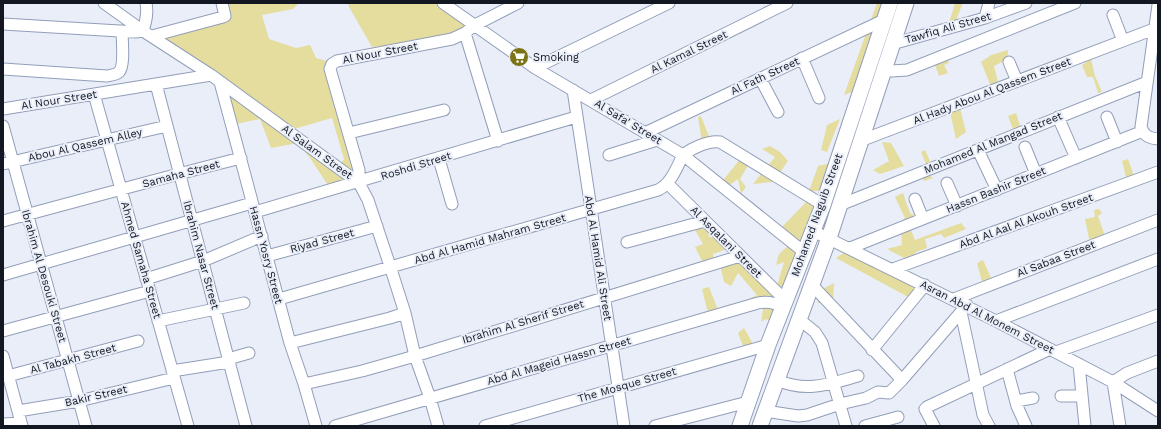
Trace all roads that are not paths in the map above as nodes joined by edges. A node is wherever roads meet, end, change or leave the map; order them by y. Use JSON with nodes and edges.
{"nodes":[{"id":1,"x":104,"y":3,"type":"edge"},
{"id":2,"x":146,"y":3,"type":"edge"},
{"id":3,"x":222,"y":3,"type":"edge"},
{"id":4,"x":443,"y":3,"type":"edge"},
{"id":5,"x":518,"y":3,"type":"edge"},
{"id":6,"x":669,"y":3,"type":"edge"},
{"id":7,"x":787,"y":3,"type":"edge"},
{"id":8,"x":890,"y":3,"type":"edge"},
{"id":9,"x":906,"y":3,"type":"edge"},
{"id":10,"x":989,"y":3,"type":"edge"},
{"id":11,"x":1026,"y":3,"type":"edge"},
{"id":12,"x":1074,"y":3,"type":"edge"},
{"id":13,"x":1158,"y":5,"type":"edge"},
{"id":14,"x":1113,"y":15,"type":"dead end"},
{"id":15,"x":984,"y":18,"type":"junction"},
{"id":16,"x":884,"y":20,"type":"junction"},
{"id":17,"x":3,"y":24,"type":"edge"},
{"id":18,"x":475,"y":25,"type":"junction"},
{"id":19,"x":1154,"y":29,"type":"junction"},
{"id":20,"x":122,"y":31,"type":"junction"},
{"id":21,"x":148,"y":33,"type":"junction"},
{"id":22,"x":465,"y":33,"type":"junction"},
{"id":23,"x":1123,"y":41,"type":"junction"},
{"id":24,"x":892,"y":44,"type":"junction"},
{"id":25,"x":802,"y":58,"type":"junction"},
{"id":26,"x":1009,"y":62,"type":"dead end"},
{"id":27,"x":536,"y":68,"type":"junction"},
{"id":28,"x":3,"y":69,"type":"edge"},
{"id":29,"x":884,"y":70,"type":"junction"},
{"id":30,"x":211,"y":75,"type":"junction"},
{"id":31,"x":760,"y":78,"type":"junction"},
{"id":32,"x":220,"y":82,"type":"junction"},
{"id":33,"x":1017,"y":82,"type":"junction"},
{"id":34,"x":1147,"y":82,"type":"junction"},
{"id":35,"x":156,"y":84,"type":"junction"},
{"id":36,"x":573,"y":90,"type":"junction"},
{"id":37,"x":94,"y":94,"type":"junction"},
{"id":38,"x":819,"y":98,"type":"dead end"},
{"id":39,"x":591,"y":100,"type":"junction"},
{"id":40,"x":3,"y":109,"type":"edge"},
{"id":41,"x":444,"y":110,"type":"dead end"},
{"id":42,"x":778,"y":112,"type":"dead end"},
{"id":43,"x":576,"y":117,"type":"junction"},
{"id":44,"x":1058,"y":117,"type":"junction"},
{"id":45,"x":1107,"y":117,"type":"dead end"},
{"id":46,"x":3,"y":126,"type":"edge"},
{"id":47,"x":167,"y":126,"type":"junction"},
{"id":48,"x":1142,"y":131,"type":"junction"},
{"id":49,"x":348,"y":133,"type":"junction"},
{"id":50,"x":645,"y":133,"type":"junction"},
{"id":51,"x":1158,"y":139,"type":"edge"},
{"id":52,"x":107,"y":140,"type":"junction"},
{"id":53,"x":657,"y":140,"type":"junction"},
{"id":54,"x":498,"y":141,"type":"junction"},
{"id":55,"x":860,"y":141,"type":"junction"},
{"id":56,"x":1117,"y":142,"type":"junction"},
{"id":57,"x":1024,"y":147,"type":"dead end"},
{"id":58,"x":978,"y":150,"type":"junction"},
{"id":59,"x":610,"y":155,"type":"dead end"},
{"id":60,"x":683,"y":155,"type":"junction"},
{"id":61,"x":241,"y":158,"type":"junction"},
{"id":62,"x":1076,"y":158,"type":"junction"},
{"id":63,"x":440,"y":159,"type":"junction"},
{"id":64,"x":8,"y":163,"type":"edge"},
{"id":65,"x":1158,"y":172,"type":"edge"},
{"id":66,"x":179,"y":173,"type":"junction"},
{"id":67,"x":1036,"y":174,"type":"junction"},
{"id":68,"x":359,"y":183,"type":"junction"},
{"id":69,"x":667,"y":183,"type":"junction"},
{"id":70,"x":947,"y":183,"type":"dead end"},
{"id":71,"x":121,"y":190,"type":"junction"},
{"id":72,"x":997,"y":190,"type":"junction"},
{"id":73,"x":915,"y":199,"type":"dead end"},
{"id":74,"x":452,"y":204,"type":"dead end"},
{"id":75,"x":840,"y":205,"type":"junction"},
{"id":76,"x":823,"y":206,"type":"junction"},
{"id":77,"x":957,"y":206,"type":"junction"},
{"id":78,"x":254,"y":208,"type":"junction"},
{"id":79,"x":590,"y":210,"type":"junction"},
{"id":80,"x":27,"y":215,"type":"junction"},
{"id":81,"x":922,"y":219,"type":"junction"},
{"id":82,"x":1158,"y":220,"type":"edge"},
{"id":83,"x":3,"y":221,"type":"edge"},
{"id":84,"x":192,"y":221,"type":"junction"},
{"id":85,"x":705,"y":221,"type":"junction"},
{"id":86,"x":377,"y":226,"type":"junction"},
{"id":87,"x":813,"y":230,"type":"junction"},
{"id":88,"x":262,"y":236,"type":"junction"},
{"id":89,"x":134,"y":237,"type":"junction"},
{"id":90,"x":829,"y":238,"type":"junction"},
{"id":91,"x":626,"y":242,"type":"dead end"},
{"id":92,"x":850,"y":248,"type":"junction"},
{"id":93,"x":804,"y":252,"type":"junction"},
{"id":94,"x":267,"y":256,"type":"junction"},
{"id":95,"x":740,"y":256,"type":"junction"},
{"id":96,"x":1158,"y":259,"type":"edge"},
{"id":97,"x":203,"y":261,"type":"junction"},
{"id":98,"x":41,"y":264,"type":"junction"},
{"id":99,"x":390,"y":266,"type":"junction"},
{"id":100,"x":893,"y":269,"type":"junction"},
{"id":101,"x":3,"y":276,"type":"edge"},
{"id":102,"x":146,"y":279,"type":"junction"},
{"id":103,"x":812,"y":285,"type":"junction"},
{"id":104,"x":926,"y":285,"type":"junction"},
{"id":105,"x":150,"y":291,"type":"junction"},
{"id":106,"x":604,"y":297,"type":"junction"},
{"id":107,"x":279,"y":299,"type":"junction"},
{"id":108,"x":954,"y":299,"type":"junction"},
{"id":109,"x":244,"y":303,"type":"dead end"},
{"id":110,"x":784,"y":304,"type":"junction"},
{"id":111,"x":215,"y":309,"type":"junction"},
{"id":112,"x":964,"y":309,"type":"junction"},
{"id":113,"x":405,"y":313,"type":"junction"},
{"id":114,"x":1158,"y":315,"type":"edge"},
{"id":115,"x":56,"y":316,"type":"junction"},
{"id":116,"x":800,"y":320,"type":"junction"},
{"id":117,"x":158,"y":321,"type":"junction"},
{"id":118,"x":996,"y":321,"type":"junction"},
{"id":119,"x":3,"y":331,"type":"edge"},
{"id":120,"x":138,"y":341,"type":"dead end"},
{"id":121,"x":290,"y":343,"type":"junction"},
{"id":122,"x":768,"y":345,"type":"junction"},
{"id":123,"x":611,"y":346,"type":"junction"},
{"id":124,"x":872,"y":350,"type":"junction"},
{"id":125,"x":1053,"y":350,"type":"junction"},
{"id":126,"x":249,"y":353,"type":"dead end"},
{"id":127,"x":415,"y":356,"type":"junction"},
{"id":128,"x":3,"y":358,"type":"edge"},
{"id":129,"x":68,"y":360,"type":"junction"},
{"id":130,"x":228,"y":361,"type":"junction"},
{"id":131,"x":1158,"y":361,"type":"edge"},
{"id":132,"x":1079,"y":364,"type":"junction"},
{"id":133,"x":1008,"y":369,"type":"junction"},
{"id":134,"x":173,"y":375,"type":"junction"},
{"id":135,"x":8,"y":376,"type":"junction"},
{"id":136,"x":858,"y":376,"type":"dead end"},
{"id":137,"x":777,"y":380,"type":"junction"},
{"id":138,"x":902,"y":380,"type":"junction"},
{"id":139,"x":1113,"y":382,"type":"junction"},
{"id":140,"x":834,"y":383,"type":"junction"},
{"id":141,"x":304,"y":384,"type":"junction"},
{"id":142,"x":976,"y":384,"type":"junction"},
{"id":143,"x":617,"y":387,"type":"junction"},
{"id":144,"x":8,"y":392,"type":"edge"},
{"id":145,"x":1061,"y":396,"type":"dead end"},
{"id":146,"x":1082,"y":396,"type":"junction"},
{"id":147,"x":430,"y":398,"type":"junction"},
{"id":148,"x":1033,"y":398,"type":"dead end"},
{"id":149,"x":79,"y":401,"type":"junction"},
{"id":150,"x":1016,"y":401,"type":"junction"},
{"id":151,"x":748,"y":402,"type":"junction"},
{"id":152,"x":840,"y":404,"type":"junction"},
{"id":153,"x":18,"y":411,"type":"junction"},
{"id":154,"x":765,"y":411,"type":"junction"},
{"id":155,"x":1158,"y":411,"type":"edge"},
{"id":156,"x":898,"y":417,"type":"dead end"},
{"id":157,"x":885,"y":423,"type":"edge"},
{"id":158,"x":3,"y":424,"type":"edge"},
{"id":159,"x":22,"y":424,"type":"edge"},
{"id":160,"x":86,"y":426,"type":"edge"},
{"id":161,"x":185,"y":426,"type":"edge"},
{"id":162,"x":246,"y":426,"type":"edge"},
{"id":163,"x":316,"y":426,"type":"edge"},
{"id":164,"x":335,"y":426,"type":"edge"},
{"id":165,"x":438,"y":426,"type":"edge"},
{"id":166,"x":485,"y":426,"type":"edge"},
{"id":167,"x":624,"y":426,"type":"edge"},
{"id":168,"x":655,"y":426,"type":"edge"},
{"id":169,"x":740,"y":426,"type":"edge"},
{"id":170,"x":760,"y":426,"type":"edge"},
{"id":171,"x":846,"y":426,"type":"edge"},
{"id":172,"x":865,"y":426,"type":"edge"},
{"id":173,"x":934,"y":426,"type":"edge"},
{"id":174,"x":989,"y":426,"type":"edge"},
{"id":175,"x":1026,"y":426,"type":"edge"},
{"id":176,"x":1085,"y":426,"type":"edge"},
{"id":177,"x":1120,"y":426,"type":"edge"}],
"edges":[{"from":1,"to":21,"type":"street","name":"Al Salam Street"},
{"from":2,"to":21,"type":"street"},
{"from":3,"to":21,"type":"street"},
{"from":4,"to":18,"type":"street","name":"Al Safa' Street"},
{"from":5,"to":18,"type":"street","name":"Al Nour Street"},
{"from":6,"to":27,"type":"street"},
{"from":7,"to":39,"type":"street","name":"Al Kamal Street"},
{"from":8,"to":16,"type":"main road","name":"Mohamed Naguib Street"},
{"from":9,"to":24,"type":"main road","name":"Mohamed Naguib Street"},
{"from":10,"to":15,"type":"street"},
{"from":11,"to":15,"type":"street","name":"Tawfiq Ali Street"},
{"from":12,"to":29,"type":"street"},
{"from":13,"to":19,"type":"street"},
{"from":14,"to":23,"type":"street"},
{"from":15,"to":24,"type":"street","name":"Tawfiq Ali Street"},
{"from":16,"to":25,"type":"street","name":"Al Fath Street"},
{"from":16,"to":76,"type":"main road","name":"Mohamed Naguib Street"},
{"from":17,"to":20,"type":"street"},
{"from":18,"to":22,"type":"street","name":"Al Nour Street"},
{"from":18,"to":27,"type":"street","name":"Al Safa' Street"},
{"from":19,"to":23,"type":"street","name":"Al Hady Abou Al Qassem Street"},
{"from":19,"to":34,"type":"street"},
{"from":20,"to":21,"type":"street"},
{"from":20,"to":28,"type":"street"},
{"from":21,"to":30,"type":"street","name":"Al Salam Street"},
{"from":22,"to":49,"type":"street","name":"Al Nour Street"},
{"from":22,"to":54,"type":"street"},
{"from":23,"to":33,"type":"street","name":"Al Hady Abou Al Qassem Street"},
{"from":24,"to":29,"type":"main road","name":"Mohamed Naguib Street"},
{"from":25,"to":31,"type":"street","name":"Al Fath Street"},
{"from":25,"to":38,"type":"street"},
{"from":26,"to":33,"type":"street"},
{"from":27,"to":36,"type":"street","name":"Al Safa' Street"},
{"from":29,"to":55,"type":"main road","name":"Mohamed Naguib Street"},
{"from":30,"to":32,"type":"street","name":"Al Salam Street"},
{"from":30,"to":35,"type":"street","name":"Al Nour Street"},
{"from":31,"to":42,"type":"street"},
{"from":31,"to":50,"type":"street","name":"Al Fath Street"},
{"from":32,"to":61,"type":"street","name":"Hassn Yosry Street"},
{"from":32,"to":68,"type":"street","name":"Al Salam Street"},
{"from":33,"to":55,"type":"street","name":"Al Hady Abou Al Qassem Street"},
{"from":34,"to":44,"type":"street","name":"Mohamed Al Mangad Street"},
{"from":34,"to":48,"type":"street"},
{"from":35,"to":37,"type":"street","name":"Al Nour Street"},
{"from":35,"to":47,"type":"street","name":"Ibrahim Nasar Street"},
{"from":36,"to":39,"type":"street","name":"Al Safa' Street"},
{"from":36,"to":43,"type":"street","name":"Abd Al Hamid Ali Street"},
{"from":37,"to":40,"type":"street","name":"Al Nour Street"},
{"from":37,"to":52,"type":"street","name":"Ahmed Samaha Street"},
{"from":39,"to":50,"type":"street","name":"Al Safa' Street"},
{"from":41,"to":49,"type":"street"},
{"from":43,"to":54,"type":"street","name":"Roshdi Street"},
{"from":43,"to":79,"type":"street","name":"Abd Al Hamid Ali Street"},
{"from":44,"to":58,"type":"street","name":"Mohamed Al Mangad Street"},
{"from":44,"to":62,"type":"street"},
{"from":45,"to":56,"type":"street"},
{"from":46,"to":64,"type":"street","name":"Ibrahim Al Desouki Street"},
{"from":47,"to":52,"type":"street","name":"Abou Al Qassem Alley"},
{"from":47,"to":66,"type":"street","name":"Ibrahim Nasar Street"},
{"from":48,"to":51,"type":"street"},
{"from":48,"to":56,"type":"street","name":"Hassn Bashir Street"},
{"from":49,"to":68,"type":"street","name":"Al Nour Street"},
{"from":50,"to":53,"type":"street","name":"Al Safa' Street"},
{"from":52,"to":64,"type":"street","name":"Abou Al Qassem Alley"},
{"from":52,"to":71,"type":"street","name":"Ahmed Samaha Street"},
{"from":53,"to":59,"type":"street"},
{"from":53,"to":60,"type":"street","name":"Al Safa' Street"},
{"from":54,"to":63,"type":"street","name":"Roshdi Street"},
{"from":55,"to":75,"type":"main road","name":"Mohamed Naguib Street"},
{"from":56,"to":62,"type":"street","name":"Hassn Bashir Street"},
{"from":57,"to":67,"type":"street"},
{"from":58,"to":72,"type":"street"},
{"from":58,"to":75,"type":"street","name":"Mohamed Al Mangad Street"},
{"from":60,"to":69,"type":"street"},
{"from":60,"to":76,"type":"street"},
{"from":60,"to":93,"type":"street","name":"Al Safa' Street"},
{"from":61,"to":66,"type":"street","name":"Samaha Street"},
{"from":61,"to":78,"type":"street","name":"Hassn Yosry Street"},
{"from":62,"to":67,"type":"street","name":"Hassn Bashir Street"},
{"from":63,"to":68,"type":"street","name":"Roshdi Street"},
{"from":63,"to":74,"type":"street"},
{"from":64,"to":80,"type":"street","name":"Ibrahim Al Desouki Street"},
{"from":65,"to":100,"type":"street","name":"Abd Al Aal Al Akouh Street"},
{"from":66,"to":71,"type":"street","name":"Samaha Street"},
{"from":66,"to":84,"type":"street","name":"Ibrahim Nasar Street"},
{"from":67,"to":72,"type":"street","name":"Hassn Bashir Street"},
{"from":68,"to":78,"type":"street","name":"Roshdi Street"},
{"from":68,"to":86,"type":"street","name":"Al Salam Street"},
{"from":69,"to":79,"type":"street","name":"Abd Al Hamid Mahram Street"},
{"from":69,"to":85,"type":"street","name":"Al Asqalani Street"},
{"from":70,"to":77,"type":"street"},
{"from":71,"to":80,"type":"street","name":"Samaha Street"},
{"from":71,"to":89,"type":"street","name":"Ahmed Samaha Street"},
{"from":72,"to":77,"type":"street","name":"Hassn Bashir Street"},
{"from":73,"to":81,"type":"street"},
{"from":75,"to":90,"type":"main road","name":"Mohamed Naguib Street"},
{"from":76,"to":87,"type":"main road","name":"Mohamed Naguib Street"},
{"from":77,"to":81,"type":"street","name":"Hassn Bashir Street"},
{"from":78,"to":84,"type":"street","name":"Roshdi Street"},
{"from":78,"to":88,"type":"street","name":"Hassn Yosry Street"},
{"from":79,"to":99,"type":"street","name":"Abd Al Hamid Mahram Street"},
{"from":79,"to":106,"type":"street","name":"Abd Al Hamid Ali Street"},
{"from":80,"to":83,"type":"street","name":"Samaha Street"},
{"from":80,"to":98,"type":"street","name":"Ibrahim Al Desouki Street"},
{"from":81,"to":92,"type":"street","name":"Hassn Bashir Street"},
{"from":82,"to":108,"type":"street","name":"Al Sabaa Street"},
{"from":84,"to":89,"type":"street","name":"Roshdi Street"},
{"from":84,"to":97,"type":"street","name":"Ibrahim Nasar Street"},
{"from":85,"to":91,"type":"street"},
{"from":85,"to":95,"type":"street","name":"Al Asqalani Street"},
{"from":86,"to":94,"type":"street","name":"Riyad Street"},
{"from":86,"to":99,"type":"street","name":"Al Salam Street"},
{"from":87,"to":90,"type":"street","name":"Asran Abd Al Monem Street"},
{"from":87,"to":93,"type":"main road","name":"Mohamed Naguib Street"},
{"from":88,"to":94,"type":"street","name":"Hassn Yosry Street"},
{"from":88,"to":97,"type":"street"},
{"from":89,"to":98,"type":"street","name":"Roshdi Street"},
{"from":89,"to":102,"type":"street","name":"Ahmed Samaha Street"},
{"from":90,"to":92,"type":"street","name":"Asran Abd Al Monem Street"},
{"from":90,"to":103,"type":"main road","name":"Mohamed Naguib Street"},
{"from":92,"to":100,"type":"street","name":"Asran Abd Al Monem Street"},
{"from":93,"to":110,"type":"main road","name":"Mohamed Naguib Street"},
{"from":94,"to":107,"type":"street","name":"Hassn Yosry Street"},
{"from":95,"to":106,"type":"street","name":"Ibrahim Al Sherif Street"},
{"from":95,"to":110,"type":"street","name":"Al Asqalani Street"},
{"from":96,"to":118,"type":"street"},
{"from":97,"to":102,"type":"street"},
{"from":97,"to":111,"type":"street","name":"Ibrahim Nasar Street"},
{"from":98,"to":101,"type":"street","name":"Roshdi Street"},
{"from":98,"to":115,"type":"street","name":"Ibrahim Al Desouki Street"},
{"from":99,"to":107,"type":"street","name":"Abd Al Hamid Mahram Street"},
{"from":99,"to":113,"type":"street","name":"Al Salam Street"},
{"from":100,"to":104,"type":"street","name":"Asran Abd Al Monem Street"},
{"from":102,"to":105,"type":"street","name":"Ahmed Samaha Street"},
{"from":103,"to":116,"type":"main road","name":"Mohamed Naguib Street"},
{"from":103,"to":124,"type":"street"},
{"from":104,"to":108,"type":"street","name":"Asran Abd Al Monem Street"},
{"from":104,"to":124,"type":"street"},
{"from":105,"to":115,"type":"street"},
{"from":105,"to":117,"type":"street","name":"Ahmed Samaha Street"},
{"from":106,"to":123,"type":"street","name":"Abd Al Hamid Ali Street"},
{"from":106,"to":127,"type":"street","name":"Ibrahim Al Sherif Street"},
{"from":107,"to":121,"type":"street","name":"Hassn Yosry Street"},
{"from":108,"to":112,"type":"street","name":"Asran Abd Al Monem Street"},
{"from":109,"to":111,"type":"street"},
{"from":110,"to":122,"type":"main road","name":"Mohamed Naguib Street"},
{"from":110,"to":123,"type":"street","name":"Abd Al Mageid Hassn Street"},
{"from":111,"to":117,"type":"street"},
{"from":111,"to":130,"type":"street","name":"Ibrahim Nasar Street"},
{"from":112,"to":118,"type":"street","name":"Asran Abd Al Monem Street"},
{"from":112,"to":138,"type":"street"},
{"from":112,"to":142,"type":"street"},
{"from":113,"to":121,"type":"street"},
{"from":113,"to":127,"type":"street","name":"Al Salam Street"},
{"from":114,"to":125,"type":"street"},
{"from":115,"to":119,"type":"street"},
{"from":115,"to":129,"type":"street","name":"Ibrahim Al Desouki Street"},
{"from":116,"to":137,"type":"main road","name":"Mohamed Naguib Street"},
{"from":116,"to":140,"type":"street"},
{"from":117,"to":134,"type":"street","name":"Ahmed Samaha Street"},
{"from":118,"to":125,"type":"street","name":"Asran Abd Al Monem Street"},
{"from":120,"to":129,"type":"street","name":"Al Tabakh Street"},
{"from":121,"to":141,"type":"street","name":"Hassn Yosry Street"},
{"from":122,"to":143,"type":"street","name":"The Mosque Street"},
{"from":122,"to":151,"type":"main road","name":"Mohamed Naguib Street"},
{"from":123,"to":143,"type":"street","name":"Abd Al Hamid Ali Street"},
{"from":123,"to":147,"type":"street","name":"Abd Al Mageid Hassn Street"},
{"from":124,"to":138,"type":"street"},
{"from":125,"to":132,"type":"street","name":"Asran Abd Al Monem Street"},
{"from":125,"to":133,"type":"street"},
{"from":126,"to":130,"type":"street","name":"Bakir Street"},
{"from":127,"to":141,"type":"street","name":"Ibrahim Al Sherif Street"},
{"from":127,"to":147,"type":"street","name":"Al Salam Street"},
{"from":128,"to":135,"type":"street"},
{"from":129,"to":135,"type":"street","name":"Al Tabakh Street"},
{"from":129,"to":149,"type":"street","name":"Ibrahim Al Desouki Street"},
{"from":130,"to":134,"type":"street","name":"Bakir Street"},
{"from":130,"to":162,"type":"street","name":"Ibrahim Nasar Street"},
{"from":131,"to":139,"type":"street"},
{"from":132,"to":139,"type":"street","name":"Asran Abd Al Monem Street"},
{"from":132,"to":146,"type":"street"},
{"from":133,"to":142,"type":"street"},
{"from":133,"to":150,"type":"street"},
{"from":134,"to":149,"type":"street","name":"Bakir Street"},
{"from":134,"to":161,"type":"street","name":"Ahmed Samaha Street"},
{"from":135,"to":144,"type":"street"},
{"from":136,"to":140,"type":"street"},
{"from":137,"to":140,"type":"street"},
{"from":137,"to":154,"type":"main road","name":"Mohamed Naguib Street"},
{"from":138,"to":152,"type":"street"},
{"from":139,"to":155,"type":"street","name":"Asran Abd Al Monem Street"},
{"from":139,"to":177,"type":"street"},
{"from":140,"to":152,"type":"street"},
{"from":141,"to":163,"type":"street","name":"Hassn Yosry Street"},
{"from":142,"to":173,"type":"street"},
{"from":142,"to":174,"type":"street"},
{"from":143,"to":166,"type":"street","name":"The Mosque Street"},
{"from":143,"to":167,"type":"street","name":"Abd Al Hamid Ali Street"},
{"from":144,"to":153,"type":"street"},
{"from":145,"to":146,"type":"street"},
{"from":146,"to":176,"type":"street"},
{"from":147,"to":164,"type":"street","name":"Abd Al Mageid Hassn Street"},
{"from":147,"to":165,"type":"street","name":"Al Salam Street"},
{"from":148,"to":150,"type":"street"},
{"from":149,"to":153,"type":"street","name":"Bakir Street"},
{"from":149,"to":160,"type":"street","name":"Ibrahim Al Desouki Street"},
{"from":150,"to":175,"type":"street"},
{"from":151,"to":168,"type":"street"},
{"from":151,"to":169,"type":"main road","name":"Mohamed Naguib Street"},
{"from":152,"to":154,"type":"street"},
{"from":152,"to":171,"type":"street"},
{"from":153,"to":159,"type":"street"},
{"from":154,"to":170,"type":"main road","name":"Mohamed Naguib Street"},
{"from":156,"to":157,"type":"street"},
{"from":157,"to":172,"type":"street"},
{"from":158,"to":159,"type":"street"}]}
